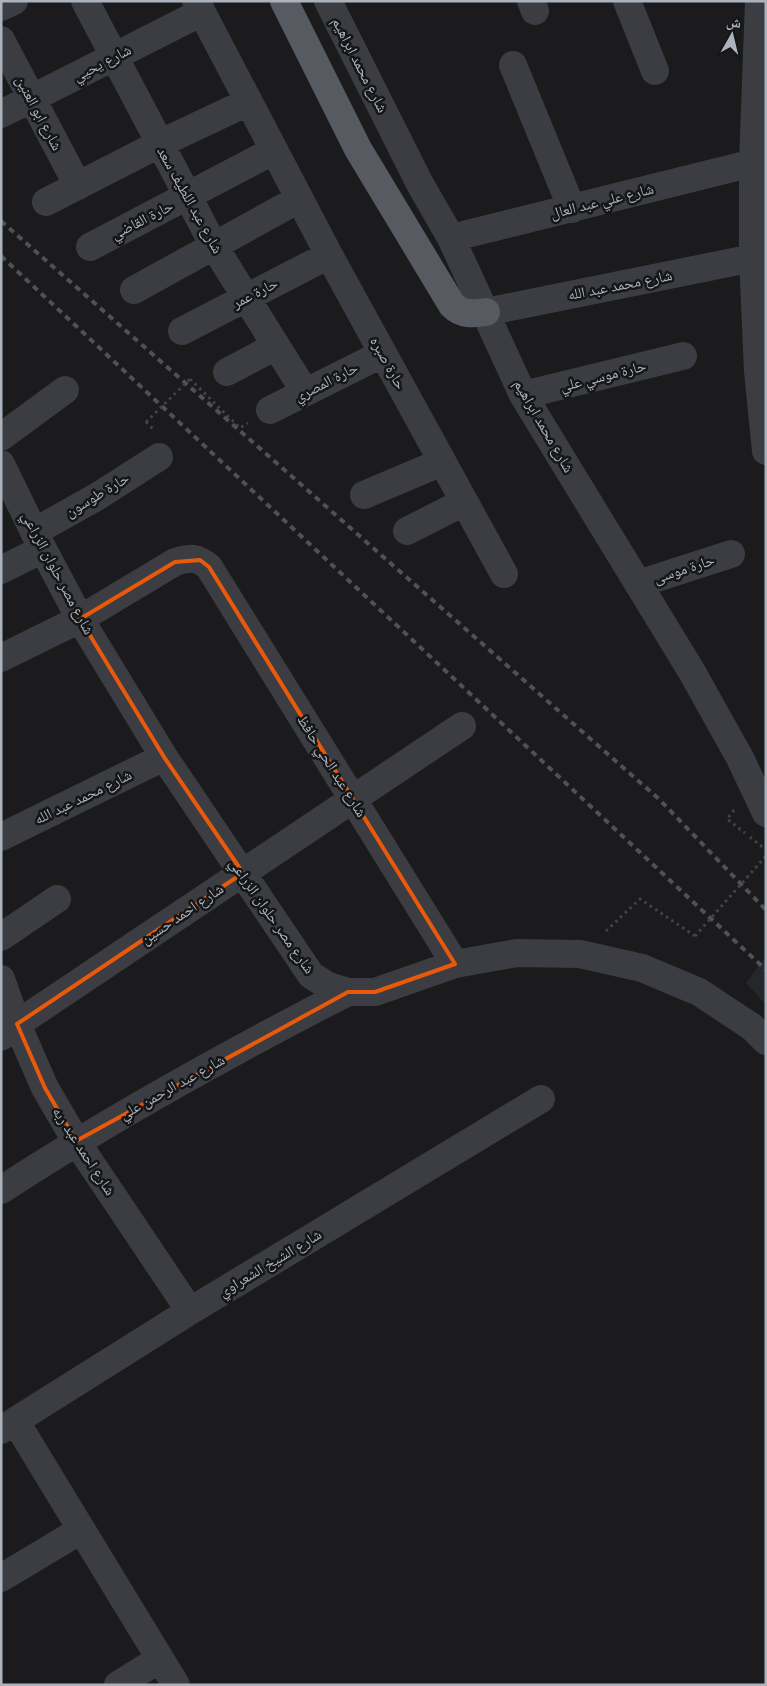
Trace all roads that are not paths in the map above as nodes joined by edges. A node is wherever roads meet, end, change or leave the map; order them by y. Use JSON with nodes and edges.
{"nodes":[{"id":1,"x":14,"y":1,"type":"edge"},
{"id":2,"x":84,"y":1,"type":"edge"},
{"id":3,"x":284,"y":1,"type":"edge"},
{"id":4,"x":328,"y":1,"type":"edge"},
{"id":5,"x":627,"y":1,"type":"edge"},
{"id":6,"x":759,"y":1,"type":"edge"},
{"id":7,"x":1,"y":7,"type":"edge"},
{"id":8,"x":199,"y":7,"type":"edge"},
{"id":9,"x":1,"y":40,"type":"edge"},
{"id":10,"x":114,"y":57,"type":"junction"},
{"id":11,"x":513,"y":65,"type":"dead end"},
{"id":12,"x":655,"y":72,"type":"dead end"},
{"id":13,"x":32,"y":98,"type":"junction"},
{"id":14,"x":248,"y":102,"type":"junction"},
{"id":15,"x":1,"y":114,"type":"edge"},
{"id":16,"x":159,"y":144,"type":"junction"},
{"id":17,"x":273,"y":152,"type":"junction"},
{"id":18,"x":753,"y":163,"type":"junction"},
{"id":19,"x":78,"y":186,"type":"junction"},
{"id":20,"x":187,"y":196,"type":"junction"},
{"id":21,"x":299,"y":199,"type":"junction"},
{"id":22,"x":46,"y":202,"type":"dead end"},
{"id":23,"x":572,"y":209,"type":"junction"},
{"id":24,"x":451,"y":238,"type":"junction"},
{"id":25,"x":90,"y":246,"type":"dead end"},
{"id":26,"x":214,"y":246,"type":"junction"},
{"id":27,"x":329,"y":255,"type":"junction"},
{"id":28,"x":754,"y":258,"type":"junction"},
{"id":29,"x":134,"y":290,"type":"dead end"},
{"id":30,"x":246,"y":298,"type":"junction"},
{"id":31,"x":486,"y":312,"type":"junction"},
{"id":32,"x":182,"y":331,"type":"dead end"},
{"id":33,"x":276,"y":346,"type":"junction"},
{"id":34,"x":382,"y":354,"type":"junction"},
{"id":35,"x":683,"y":356,"type":"dead end"},
{"id":36,"x":227,"y":372,"type":"dead end"},
{"id":37,"x":65,"y":390,"type":"dead end"},
{"id":38,"x":305,"y":392,"type":"junction"},
{"id":39,"x":523,"y":395,"type":"junction"},
{"id":40,"x":270,"y":410,"type":"dead end"},
{"id":41,"x":1,"y":437,"type":"edge"},
{"id":42,"x":766,"y":451,"type":"edge"},
{"id":43,"x":159,"y":457,"type":"dead end"},
{"id":44,"x":442,"y":462,"type":"junction"},
{"id":45,"x":1,"y":464,"type":"edge"},
{"id":46,"x":364,"y":495,"type":"dead end"},
{"id":47,"x":464,"y":502,"type":"junction"},
{"id":48,"x":407,"y":531,"type":"dead end"},
{"id":49,"x":38,"y":541,"type":"junction"},
{"id":50,"x":731,"y":554,"type":"dead end"},
{"id":51,"x":1,"y":570,"type":"edge"},
{"id":52,"x":504,"y":574,"type":"dead end"},
{"id":53,"x":638,"y":584,"type":"junction"},
{"id":54,"x":80,"y":618,"type":"junction"},
{"id":55,"x":1,"y":658,"type":"edge"},
{"id":56,"x":462,"y":726,"type":"dead end"},
{"id":57,"x":164,"y":757,"type":"junction"},
{"id":58,"x":353,"y":799,"type":"junction"},
{"id":59,"x":766,"y":813,"type":"edge"},
{"id":60,"x":1,"y":838,"type":"edge"},
{"id":61,"x":242,"y":873,"type":"junction"},
{"id":62,"x":57,"y":899,"type":"dead end"},
{"id":63,"x":1,"y":937,"type":"edge"},
{"id":64,"x":455,"y":964,"type":"junction"},
{"id":65,"x":1,"y":979,"type":"edge"},
{"id":66,"x":348,"y":992,"type":"junction"},
{"id":67,"x":9,"y":1030,"type":"edge"},
{"id":68,"x":766,"y":1041,"type":"edge"},
{"id":69,"x":540,"y":1098,"type":"dead end"},
{"id":70,"x":76,"y":1141,"type":"junction"},
{"id":71,"x":1,"y":1190,"type":"edge"},
{"id":72,"x":190,"y":1311,"type":"junction"},
{"id":73,"x":9,"y":1426,"type":"edge"},
{"id":74,"x":81,"y":1530,"type":"junction"},
{"id":75,"x":1,"y":1578,"type":"edge"},
{"id":76,"x":160,"y":1659,"type":"junction"},
{"id":77,"x":118,"y":1685,"type":"edge"},
{"id":78,"x":176,"y":1685,"type":"edge"}],
"edges":[{"from":1,"to":7,"type":"street"},
{"from":2,"to":10,"type":"street","name":"شارع عبد اللطيف سعد"},
{"from":3,"to":31,"type":"main road"},
{"from":4,"to":24,"type":"street","name":"شارع محمد ابراهيم"},
{"from":5,"to":12,"type":"street"},
{"from":6,"to":18,"type":"street"},
{"from":8,"to":10,"type":"street","name":"شارع يحيي"},
{"from":8,"to":14,"type":"street"},
{"from":9,"to":13,"type":"street","name":"شارع ابو العنين"},
{"from":10,"to":13,"type":"street","name":"شارع يحيي"},
{"from":10,"to":16,"type":"street","name":"شارع عبد اللطيف سعد"},
{"from":11,"to":23,"type":"street"},
{"from":13,"to":15,"type":"street","name":"شارع يحيي"},
{"from":13,"to":19,"type":"street","name":"شارع ابو العنين"},
{"from":14,"to":16,"type":"street"},
{"from":14,"to":17,"type":"street"},
{"from":16,"to":19,"type":"street"},
{"from":16,"to":20,"type":"street","name":"شارع عبد اللطيف سعد"},
{"from":17,"to":20,"type":"street","name":"حارة القاضي"},
{"from":17,"to":21,"type":"street","name":"حارة صبره"},
{"from":18,"to":23,"type":"street","name":"شارع علي عبد العال"},
{"from":18,"to":28,"type":"street"},
{"from":19,"to":22,"type":"street"},
{"from":20,"to":25,"type":"street","name":"حارة القاضي"},
{"from":20,"to":26,"type":"street","name":"شارع عبد اللطيف سعد"},
{"from":21,"to":26,"type":"street"},
{"from":21,"to":27,"type":"street","name":"حارة صبره"},
{"from":23,"to":24,"type":"street","name":"شارع علي عبد العال"},
{"from":24,"to":31,"type":"street","name":"شارع محمد ابراهيم"},
{"from":26,"to":29,"type":"street"},
{"from":26,"to":30,"type":"street","name":"شارع عبد اللطيف سعد"},
{"from":27,"to":30,"type":"street","name":"حارة عمر"},
{"from":27,"to":34,"type":"street","name":"حارة صبره"},
{"from":28,"to":31,"type":"street","name":"شارع محمد عبد الله"},
{"from":28,"to":42,"type":"street"},
{"from":30,"to":32,"type":"street","name":"حارة عمر"},
{"from":30,"to":33,"type":"street","name":"شارع عبد اللطيف سعد"},
{"from":31,"to":39,"type":"street","name":"شارع محمد ابراهيم"},
{"from":33,"to":36,"type":"street"},
{"from":33,"to":38,"type":"street","name":"شارع عبد اللطيف سعد"},
{"from":34,"to":38,"type":"street","name":"حارة المصري"},
{"from":34,"to":44,"type":"street","name":"حارة صبره"},
{"from":35,"to":39,"type":"street","name":"حارة موسي علي"},
{"from":37,"to":41,"type":"street"},
{"from":38,"to":40,"type":"street","name":"حارة المصري"},
{"from":39,"to":53,"type":"street","name":"شارع محمد ابراهيم"},
{"from":43,"to":49,"type":"street","name":"حارة طوسون"},
{"from":44,"to":46,"type":"street"},
{"from":44,"to":47,"type":"street","name":"حارة صبره"},
{"from":45,"to":49,"type":"street","name":"شارع مصر حلوان الزراعي"},
{"from":47,"to":48,"type":"street"},
{"from":47,"to":52,"type":"street","name":"حارة صبره"},
{"from":49,"to":51,"type":"street","name":"حارة طوسون"},
{"from":49,"to":54,"type":"street","name":"شارع مصر حلوان الزراعي"},
{"from":50,"to":53,"type":"street","name":"حارة موسى"},
{"from":53,"to":59,"type":"street","name":"شارع محمد ابراهيم"},
{"from":54,"to":55,"type":"street"},
{"from":54,"to":57,"type":"street","name":"شارع مصر حلوان الزراعي"},
{"from":54,"to":58,"type":"street","name":"شارع عبد الحي حافظ"},
{"from":56,"to":58,"type":"street","name":"شارع احمد حسين"},
{"from":57,"to":60,"type":"street","name":"شارع محمد عبد الله"},
{"from":57,"to":61,"type":"street","name":"شارع مصر حلوان الزراعي"},
{"from":58,"to":61,"type":"street","name":"شارع احمد حسين"},
{"from":58,"to":64,"type":"street","name":"شارع عبد الحي حافظ"},
{"from":61,"to":66,"type":"street","name":"شارع مصر حلوان الزراعي"},
{"from":61,"to":67,"type":"street","name":"شارع احمد حسين"},
{"from":62,"to":63,"type":"street"},
{"from":64,"to":66,"type":"street","name":"شارع مصر حلوان الزراعي"},
{"from":64,"to":68,"type":"street","name":"شارع مصر حلوان الزراعي"},
{"from":65,"to":67,"type":"street","name":"شارع احمد عبد ربه"},
{"from":66,"to":70,"type":"street","name":"شارع عبد الرحمن علي"},
{"from":67,"to":70,"type":"street","name":"شارع احمد عبد ربه"},
{"from":69,"to":72,"type":"street","name":"شارع الشيخ الشعراوي"},
{"from":70,"to":71,"type":"street","name":"شارع عبد الرحمن علي"},
{"from":70,"to":72,"type":"street","name":"شارع احمد عبد ربه"},
{"from":72,"to":73,"type":"street","name":"شارع الشيخ الشعراوي"},
{"from":73,"to":74,"type":"street"},
{"from":74,"to":75,"type":"street"},
{"from":74,"to":76,"type":"street"},
{"from":76,"to":77,"type":"street"},
{"from":76,"to":78,"type":"street"}]}
